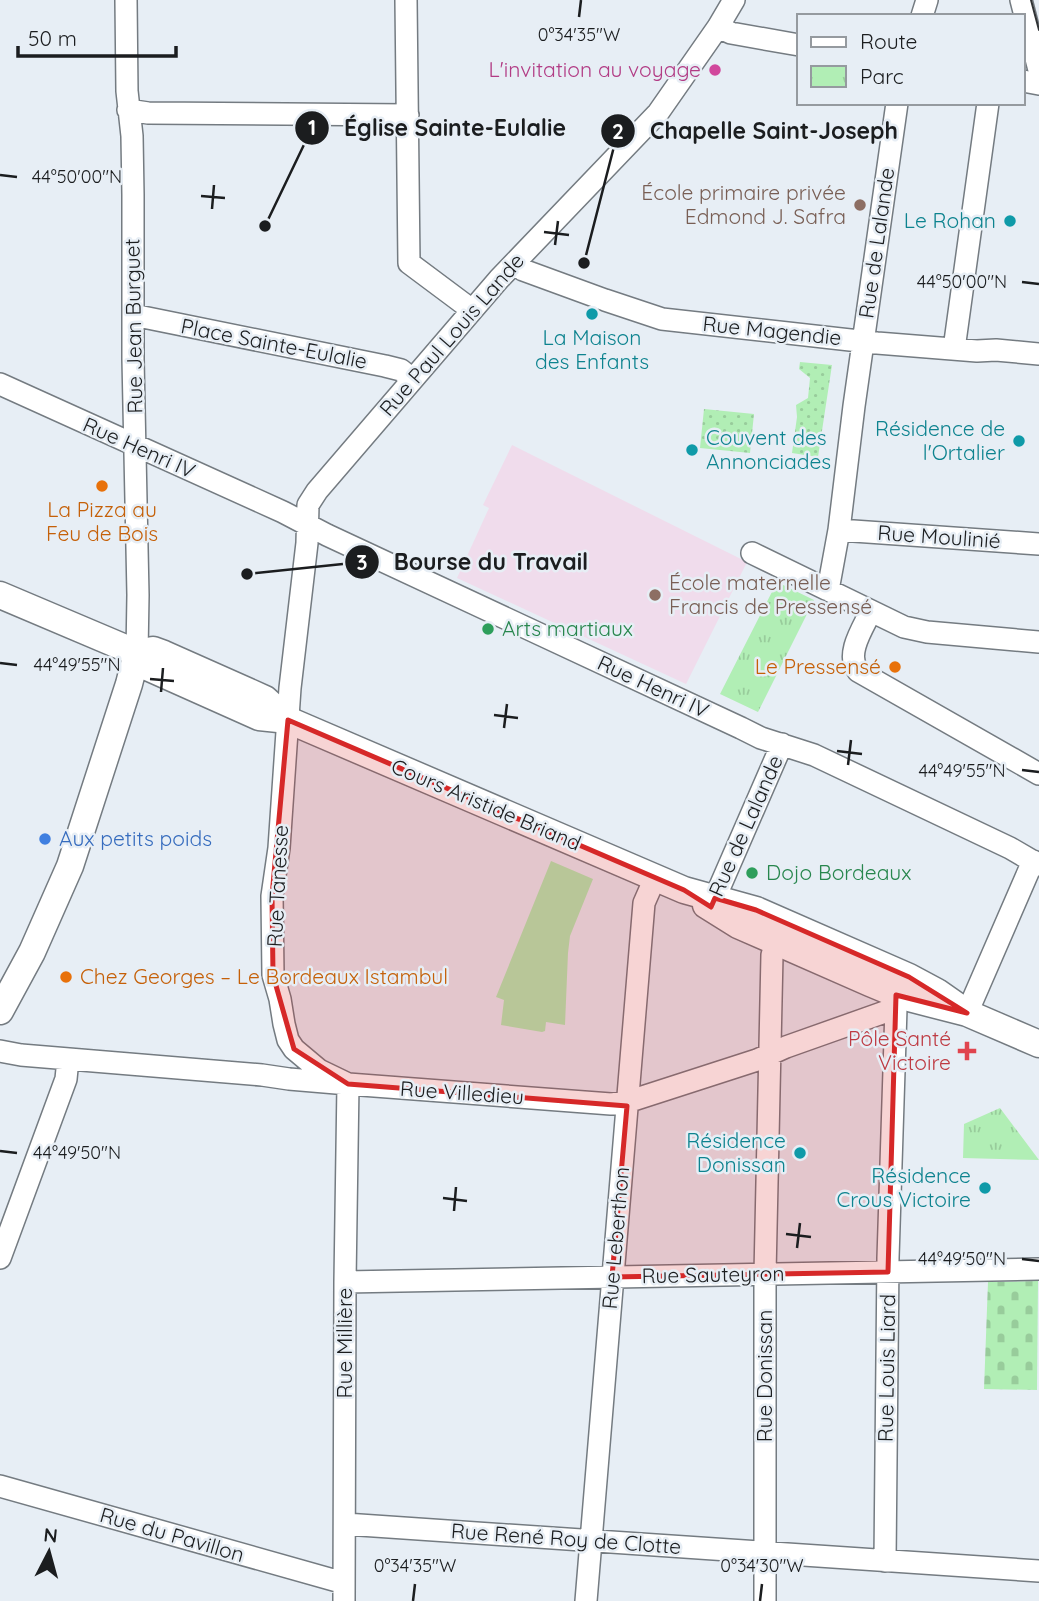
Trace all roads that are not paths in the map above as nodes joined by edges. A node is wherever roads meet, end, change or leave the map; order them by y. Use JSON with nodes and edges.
{"nodes":[{"id":1,"x":126,"y":0,"type":"edge"},
{"id":2,"x":406,"y":0,"type":"edge"},
{"id":3,"x":734,"y":0,"type":"edge"},
{"id":4,"x":1025,"y":16,"type":"edge"},
{"id":5,"x":718,"y":27,"type":"junction"},
{"id":6,"x":797,"y":45,"type":"edge"},
{"id":7,"x":1039,"y":70,"type":"edge"},
{"id":8,"x":897,"y":105,"type":"edge"},
{"id":9,"x":989,"y":105,"type":"edge"},
{"id":10,"x":128,"y":110,"type":"junction"},
{"id":11,"x":408,"y":116,"type":"junction"},
{"id":12,"x":515,"y":263,"type":"junction"},
{"id":13,"x":472,"y":310,"type":"junction"},
{"id":14,"x":133,"y":316,"type":"junction"},
{"id":15,"x":864,"y":341,"type":"junction"},
{"id":16,"x":954,"y":349,"type":"junction"},
{"id":17,"x":1039,"y":354,"type":"edge"},
{"id":18,"x":412,"y":379,"type":"junction"},
{"id":19,"x":0,"y":384,"type":"edge"},
{"id":20,"x":136,"y":446,"type":"junction"},
{"id":21,"x":307,"y":524,"type":"junction"},
{"id":22,"x":839,"y":530,"type":"junction"},
{"id":23,"x":1039,"y":544,"type":"edge"},
{"id":24,"x":752,"y":553,"type":"dead end"},
{"id":25,"x":828,"y":590,"type":"junction"},
{"id":26,"x":0,"y":595,"type":"edge"},
{"id":27,"x":871,"y":611,"type":"junction"},
{"id":28,"x":1039,"y":642,"type":"edge"},
{"id":29,"x":137,"y":653,"type":"junction"},
{"id":30,"x":288,"y":720,"type":"junction"},
{"id":31,"x":782,"y":744,"type":"junction"},
{"id":32,"x":1039,"y":774,"type":"edge"},
{"id":33,"x":1036,"y":863,"type":"edge"},
{"id":34,"x":655,"y":878,"type":"junction"},
{"id":35,"x":713,"y":903,"type":"junction"},
{"id":36,"x":776,"y":942,"type":"junction"},
{"id":37,"x":899,"y":1002,"type":"junction"},
{"id":38,"x":0,"y":1011,"type":"edge"},
{"id":39,"x":967,"y":1013,"type":"junction"},
{"id":40,"x":1039,"y":1044,"type":"edge"},
{"id":41,"x":294,"y":1049,"type":"junction"},
{"id":42,"x":0,"y":1051,"type":"edge"},
{"id":43,"x":769,"y":1056,"type":"junction"},
{"id":44,"x":68,"y":1059,"type":"junction"},
{"id":45,"x":262,"y":1075,"type":"junction"},
{"id":46,"x":348,"y":1084,"type":"junction"},
{"id":47,"x":627,"y":1102,"type":"junction"},
{"id":48,"x":0,"y":1258,"type":"edge"},
{"id":49,"x":1039,"y":1269,"type":"edge"},
{"id":50,"x":888,"y":1272,"type":"junction"},
{"id":51,"x":765,"y":1274,"type":"junction"},
{"id":52,"x":612,"y":1277,"type":"junction"},
{"id":53,"x":345,"y":1282,"type":"junction"},
{"id":54,"x":0,"y":1486,"type":"edge"},
{"id":55,"x":345,"y":1524,"type":"junction"},
{"id":56,"x":591,"y":1541,"type":"junction"},
{"id":57,"x":765,"y":1553,"type":"junction"},
{"id":58,"x":885,"y":1561,"type":"junction"},
{"id":59,"x":1039,"y":1571,"type":"edge"},
{"id":60,"x":344,"y":1592,"type":"edge"},
{"id":61,"x":586,"y":1601,"type":"edge"},
{"id":62,"x":765,"y":1601,"type":"edge"}],
"edges":[{"from":1,"to":10,"type":"street","name":"Rue Jean Burguet"},
{"from":2,"to":11,"type":"street"},
{"from":3,"to":5,"type":"street","name":"Rue Paul Louis Lande"},
{"from":4,"to":7,"type":"street"},
{"from":5,"to":6,"type":"street"},
{"from":5,"to":12,"type":"street","name":"Rue Paul Louis Lande"},
{"from":8,"to":15,"type":"street","name":"Rue de Lalande"},
{"from":9,"to":16,"type":"street"},
{"from":10,"to":11,"type":"street"},
{"from":10,"to":14,"type":"street","name":"Rue Jean Burguet"},
{"from":11,"to":13,"type":"street"},
{"from":12,"to":13,"type":"street","name":"Rue Paul Louis Lande"},
{"from":12,"to":15,"type":"street","name":"Rue Magendie"},
{"from":13,"to":18,"type":"street","name":"Rue Paul Louis Lande"},
{"from":14,"to":18,"type":"street","name":"Place Sainte-Eulalie"},
{"from":14,"to":20,"type":"street","name":"Rue Jean Burguet"},
{"from":15,"to":16,"type":"street","name":"Rue Magendie"},
{"from":15,"to":22,"type":"street","name":"Rue de Lalande"},
{"from":16,"to":17,"type":"street","name":"Rue Magendie"},
{"from":18,"to":21,"type":"street","name":"Rue Paul Louis Lande"},
{"from":19,"to":20,"type":"street","name":"Rue Henri IV"},
{"from":20,"to":21,"type":"street","name":"Rue Henri IV"},
{"from":20,"to":29,"type":"street","name":"Rue Jean Burguet"},
{"from":21,"to":30,"type":"street","name":"Rue Paul Louis Lande"},
{"from":21,"to":31,"type":"street","name":"Rue Henri IV"},
{"from":22,"to":23,"type":"street","name":"Rue Moulinié"},
{"from":22,"to":25,"type":"street","name":"Rue de Lalande"},
{"from":24,"to":25,"type":"street"},
{"from":25,"to":27,"type":"street"},
{"from":26,"to":29,"type":"main road","name":"Cours Aristide Briand"},
{"from":27,"to":28,"type":"street"},
{"from":27,"to":32,"type":"street"},
{"from":29,"to":30,"type":"main road","name":"Cours Aristide Briand"},
{"from":29,"to":38,"type":"main road"},
{"from":30,"to":34,"type":"main road","name":"Cours Aristide Briand"},
{"from":30,"to":41,"type":"street","name":"Rue Tanesse"},
{"from":31,"to":33,"type":"street","name":"Rue Henri IV"},
{"from":31,"to":35,"type":"street","name":"Rue de Lalande"},
{"from":33,"to":39,"type":"street"},
{"from":34,"to":35,"type":"main road","name":"Cours Aristide Briand"},
{"from":34,"to":47,"type":"street","name":"Rue Leberthon"},
{"from":35,"to":36,"type":"main road","name":"Cours Aristide Briand"},
{"from":35,"to":39,"type":"main road","name":"Cours Aristide Briand"},
{"from":36,"to":37,"type":"main road","name":"Cours Aristide Briand"},
{"from":36,"to":43,"type":"street","name":"Rue Donissan"},
{"from":37,"to":39,"type":"main road","name":"Cours Aristide Briand"},
{"from":37,"to":43,"type":"street","name":"Rue Villedieu"},
{"from":37,"to":50,"type":"street","name":"Rue Louis Liard"},
{"from":39,"to":40,"type":"main road","name":"Cours Aristide Briand"},
{"from":41,"to":45,"type":"street"},
{"from":41,"to":46,"type":"street"},
{"from":42,"to":44,"type":"street","name":"Rue Villedieu"},
{"from":43,"to":47,"type":"street","name":"Rue Villedieu"},
{"from":43,"to":51,"type":"street","name":"Rue Donissan"},
{"from":44,"to":45,"type":"street","name":"Rue Villedieu"},
{"from":44,"to":48,"type":"street"},
{"from":45,"to":46,"type":"street","name":"Rue Villedieu"},
{"from":46,"to":47,"type":"street","name":"Rue Villedieu"},
{"from":46,"to":53,"type":"street","name":"Rue Millière"},
{"from":47,"to":52,"type":"street","name":"Rue Leberthon"},
{"from":49,"to":50,"type":"street","name":"Rue Sauteyron"},
{"from":50,"to":51,"type":"street","name":"Rue Sauteyron"},
{"from":50,"to":58,"type":"street","name":"Rue Louis Liard"},
{"from":51,"to":52,"type":"street","name":"Rue Sauteyron"},
{"from":51,"to":57,"type":"street","name":"Rue Donissan"},
{"from":52,"to":53,"type":"street","name":"Rue Sauteyron"},
{"from":52,"to":56,"type":"street","name":"Rue Leberthon"},
{"from":53,"to":55,"type":"street","name":"Rue Millière"},
{"from":54,"to":60,"type":"street","name":"Rue du Pavillon"},
{"from":55,"to":56,"type":"street","name":"Rue René Roy de Clotte"},
{"from":55,"to":60,"type":"street","name":"Rue Millière"},
{"from":56,"to":57,"type":"street","name":"Rue René Roy de Clotte"},
{"from":56,"to":61,"type":"street","name":"Rue Leberthon"},
{"from":57,"to":58,"type":"street","name":"Rue René Roy de Clotte"},
{"from":57,"to":62,"type":"street","name":"Rue Donissan"},
{"from":58,"to":59,"type":"street","name":"Rue René Roy de Clotte"}]}
